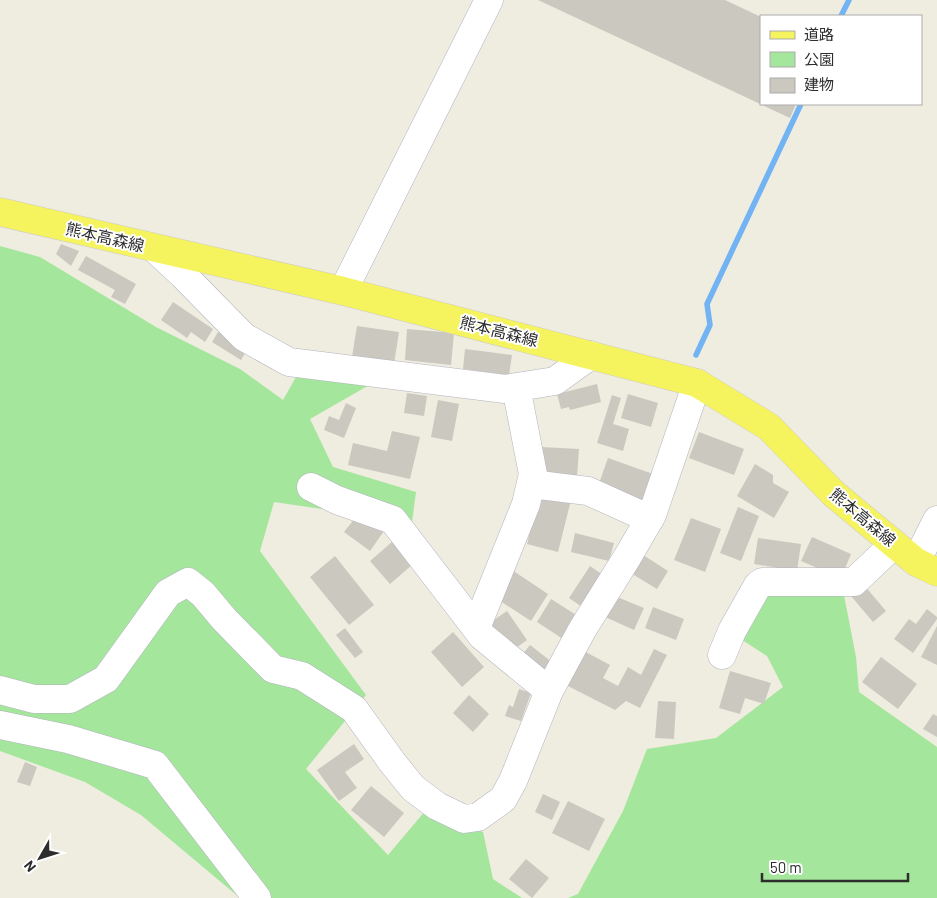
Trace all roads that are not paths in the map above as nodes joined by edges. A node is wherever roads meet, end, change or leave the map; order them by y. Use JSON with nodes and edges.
{"nodes":[{"id":1,"x":489,"y":0,"type":"edge"},
{"id":2,"x":0,"y":212,"type":"edge"},
{"id":3,"x":154,"y":248,"type":"junction"},
{"id":4,"x":343,"y":291,"type":"junction"},
{"id":5,"x":591,"y":355,"type":"junction"},
{"id":6,"x":697,"y":383,"type":"junction"},
{"id":7,"x":516,"y":387,"type":"junction"},
{"id":8,"x":531,"y":484,"type":"junction"},
{"id":9,"x":311,"y":487,"type":"dead end"},
{"id":10,"x":650,"y":519,"type":"junction"},
{"id":11,"x":937,"y":520,"type":"edge"},
{"id":12,"x":894,"y":544,"type":"junction"},
{"id":13,"x":927,"y":567,"type":"edge"},
{"id":14,"x":476,"y":628,"type":"junction"},
{"id":15,"x":722,"y":655,"type":"dead end"},
{"id":16,"x":0,"y":690,"type":"edge"},
{"id":17,"x":549,"y":691,"type":"junction"},
{"id":18,"x":0,"y":725,"type":"edge"},
{"id":19,"x":257,"y":898,"type":"edge"}],
"edges":[{"from":1,"to":4,"type":"street"},
{"from":2,"to":3,"type":"main road","name":"熊本高森線"},
{"from":3,"to":4,"type":"main road","name":"熊本高森線"},
{"from":3,"to":7,"type":"street"},
{"from":4,"to":5,"type":"main road","name":"熊本高森線"},
{"from":5,"to":6,"type":"main road","name":"熊本高森線"},
{"from":5,"to":7,"type":"street"},
{"from":6,"to":10,"type":"street"},
{"from":6,"to":12,"type":"main road","name":"熊本高森線"},
{"from":7,"to":8,"type":"street"},
{"from":8,"to":10,"type":"street"},
{"from":8,"to":14,"type":"street"},
{"from":9,"to":14,"type":"street"},
{"from":10,"to":17,"type":"street"},
{"from":11,"to":13,"type":"street"},
{"from":12,"to":13,"type":"main road","name":"熊本高森線"},
{"from":12,"to":15,"type":"street"},
{"from":14,"to":17,"type":"street"},
{"from":16,"to":17,"type":"street"},
{"from":18,"to":19,"type":"street"}]}
